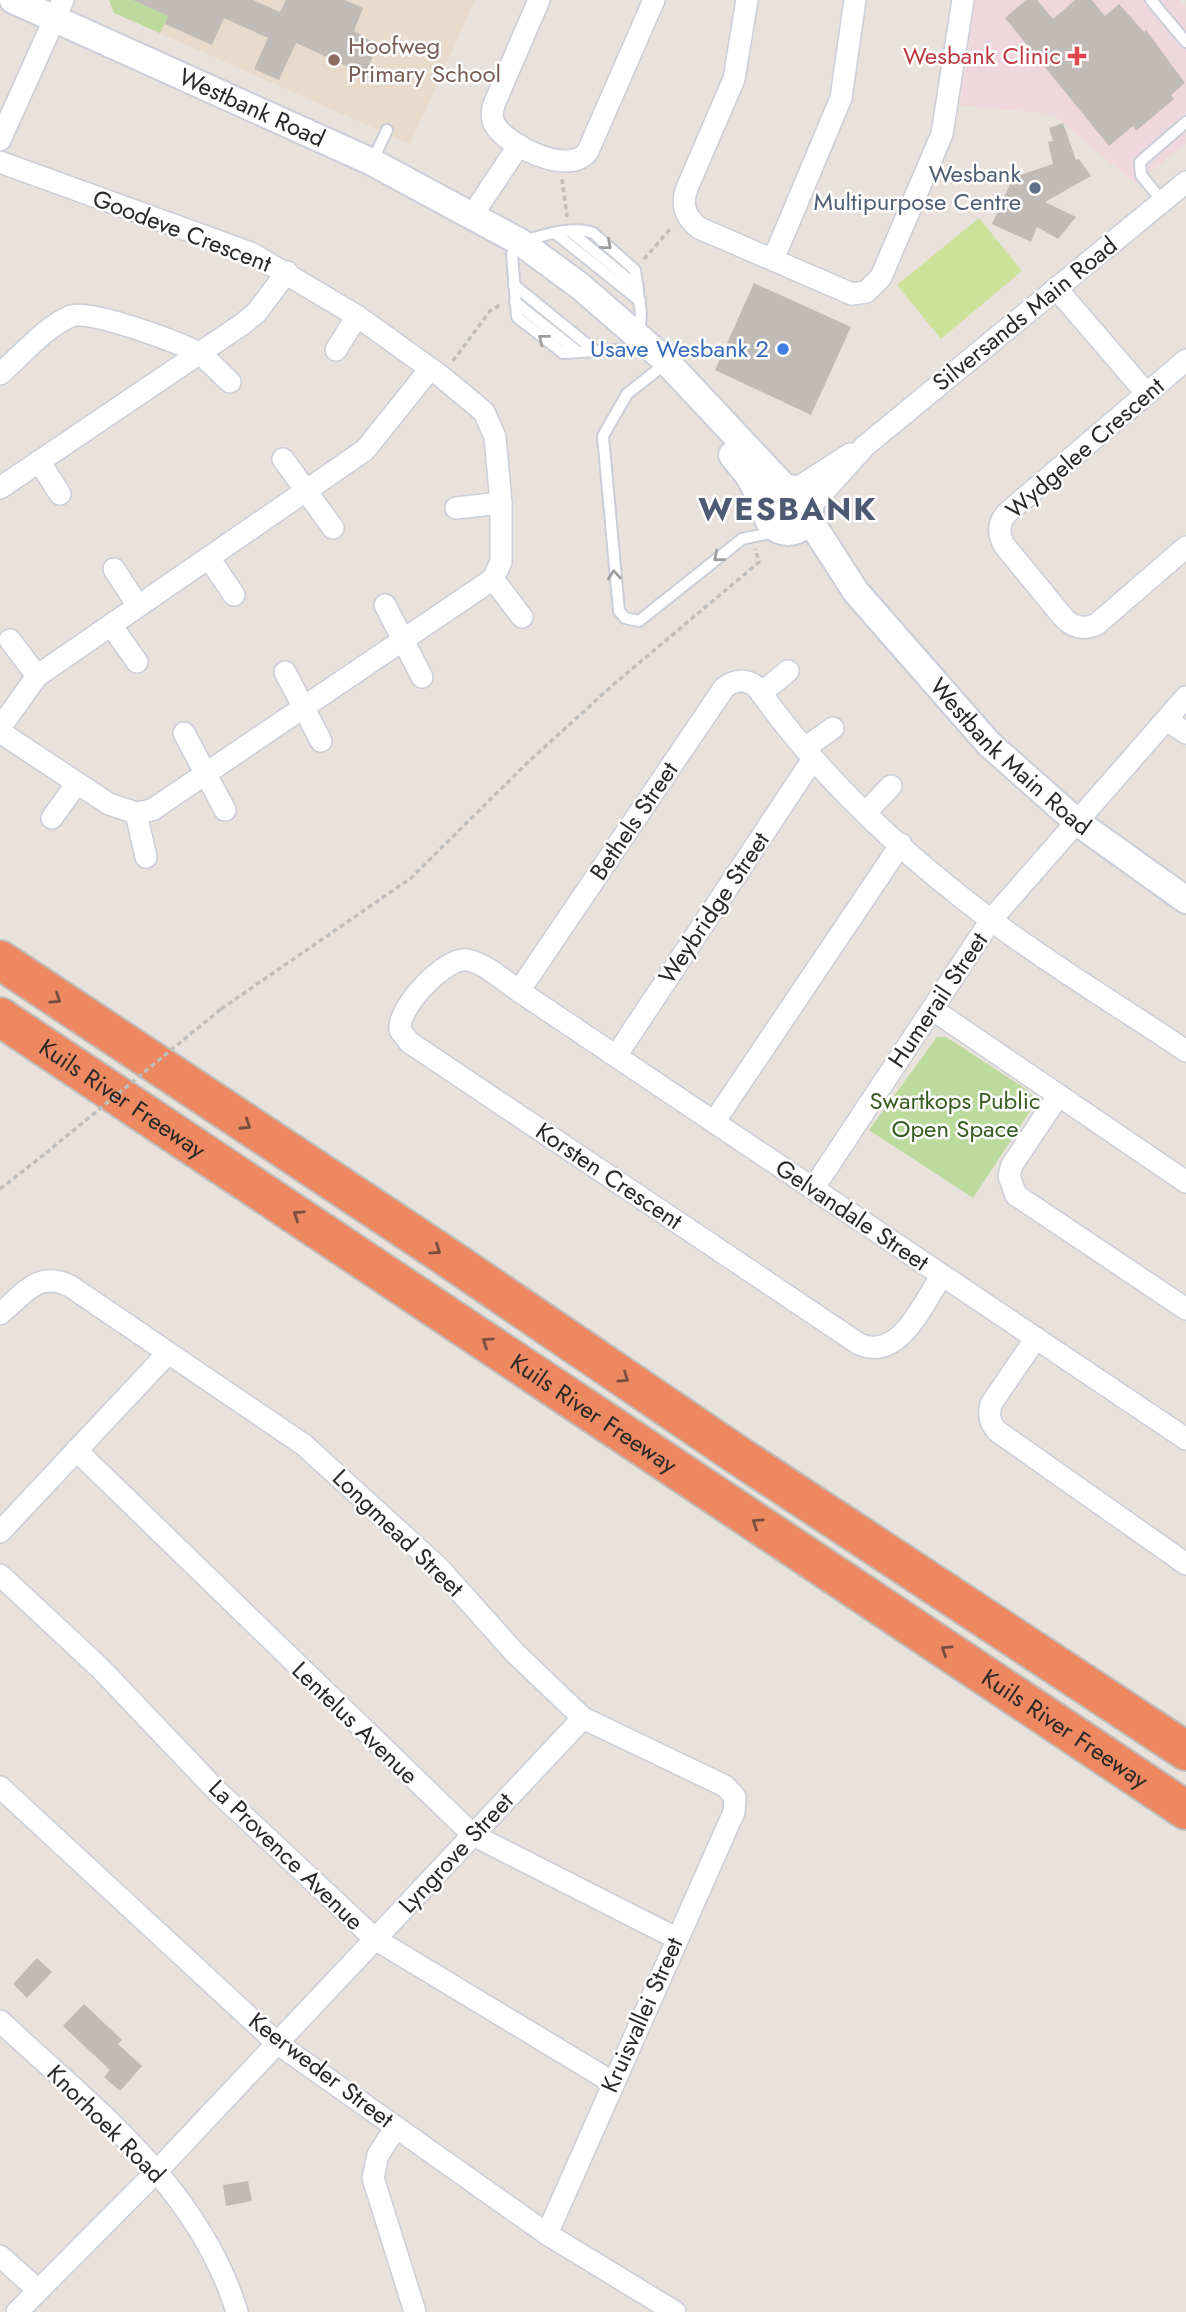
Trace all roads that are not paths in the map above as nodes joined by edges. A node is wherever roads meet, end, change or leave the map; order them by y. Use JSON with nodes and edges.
{"nodes":[{"id":1,"x":13,"y":0,"type":"edge"},
{"id":2,"x":539,"y":0,"type":"edge"},
{"id":3,"x":654,"y":0,"type":"edge"},
{"id":4,"x":747,"y":0,"type":"edge"},
{"id":5,"x":855,"y":0,"type":"edge"},
{"id":6,"x":963,"y":0,"type":"edge"},
{"id":7,"x":1151,"y":0,"type":"edge"},
{"id":8,"x":59,"y":10,"type":"edge"},
{"id":9,"x":1186,"y":42,"type":"edge"},
{"id":10,"x":1186,"y":122,"type":"edge"},
{"id":11,"x":387,"y":130,"type":"dead end"},
{"id":12,"x":0,"y":140,"type":"edge"},
{"id":13,"x":519,"y":145,"type":"junction"},
{"id":14,"x":0,"y":162,"type":"edge"},
{"id":15,"x":372,"y":162,"type":"junction"},
{"id":16,"x":1186,"y":181,"type":"edge"},
{"id":17,"x":1162,"y":201,"type":"junction"},
{"id":18,"x":478,"y":221,"type":"junction"},
{"id":19,"x":555,"y":233,"type":"junction"},
{"id":20,"x":516,"y":248,"type":"junction"},
{"id":21,"x":773,"y":260,"type":"junction"},
{"id":22,"x":287,"y":272,"type":"junction"},
{"id":23,"x":514,"y":285,"type":"junction"},
{"id":24,"x":1056,"y":288,"type":"junction"},
{"id":25,"x":640,"y":301,"type":"junction"},
{"id":26,"x":356,"y":316,"type":"junction"},
{"id":27,"x":635,"y":343,"type":"junction"},
{"id":28,"x":336,"y":350,"type":"dead end"},
{"id":29,"x":595,"y":351,"type":"junction"},
{"id":30,"x":198,"y":353,"type":"junction"},
{"id":31,"x":1186,"y":360,"type":"edge"},
{"id":32,"x":656,"y":371,"type":"junction"},
{"id":33,"x":436,"y":373,"type":"junction"},
{"id":34,"x":0,"y":374,"type":"edge"},
{"id":35,"x":230,"y":382,"type":"dead end"},
{"id":36,"x":1147,"y":394,"type":"junction"},
{"id":37,"x":283,"y":459,"type":"dead end"},
{"id":38,"x":39,"y":461,"type":"junction"},
{"id":39,"x":0,"y":488,"type":"edge"},
{"id":40,"x":306,"y":492,"type":"junction"},
{"id":41,"x":60,"y":494,"type":"dead end"},
{"id":42,"x":501,"y":503,"type":"junction"},
{"id":43,"x":456,"y":508,"type":"dead end"},
{"id":44,"x":795,"y":511,"type":"junction"},
{"id":45,"x":333,"y":528,"type":"dead end"},
{"id":46,"x":1186,"y":547,"type":"edge"},
{"id":47,"x":209,"y":558,"type":"junction"},
{"id":48,"x":114,"y":569,"type":"dead end"},
{"id":49,"x":493,"y":579,"type":"junction"},
{"id":50,"x":234,"y":595,"type":"dead end"},
{"id":51,"x":385,"y":605,"type":"dead end"},
{"id":52,"x":138,"y":606,"type":"junction"},
{"id":53,"x":522,"y":617,"type":"dead end"},
{"id":54,"x":111,"y":625,"type":"junction"},
{"id":55,"x":403,"y":639,"type":"junction"},
{"id":56,"x":10,"y":640,"type":"dead end"},
{"id":57,"x":137,"y":662,"type":"dead end"},
{"id":58,"x":788,"y":671,"type":"dead end"},
{"id":59,"x":285,"y":673,"type":"dead end"},
{"id":60,"x":37,"y":676,"type":"junction"},
{"id":61,"x":422,"y":677,"type":"dead end"},
{"id":62,"x":761,"y":693,"type":"junction"},
{"id":63,"x":1186,"y":697,"type":"edge"},
{"id":64,"x":304,"y":708,"type":"junction"},
{"id":65,"x":1167,"y":720,"type":"junction"},
{"id":66,"x":833,"y":728,"type":"dead end"},
{"id":67,"x":0,"y":730,"type":"edge"},
{"id":68,"x":184,"y":733,"type":"dead end"},
{"id":69,"x":1186,"y":733,"type":"edge"},
{"id":70,"x":321,"y":741,"type":"dead end"},
{"id":71,"x":809,"y":754,"type":"junction"},
{"id":72,"x":206,"y":775,"type":"junction"},
{"id":73,"x":77,"y":783,"type":"junction"},
{"id":74,"x":891,"y":786,"type":"dead end"},
{"id":75,"x":225,"y":810,"type":"dead end"},
{"id":76,"x":867,"y":811,"type":"junction"},
{"id":77,"x":136,"y":813,"type":"junction"},
{"id":78,"x":52,"y":818,"type":"dead end"},
{"id":79,"x":1077,"y":822,"type":"junction"},
{"id":80,"x":901,"y":844,"type":"junction"},
{"id":81,"x":146,"y":857,"type":"dead end"},
{"id":82,"x":1186,"y":900,"type":"edge"},
{"id":83,"x":991,"y":920,"type":"junction"},
{"id":84,"x":0,"y":960,"type":"edge"},
{"id":85,"x":519,"y":991,"type":"junction"},
{"id":86,"x":932,"y":1009,"type":"junction"},
{"id":87,"x":0,"y":1017,"type":"edge"},
{"id":88,"x":1186,"y":1051,"type":"edge"},
{"id":89,"x":616,"y":1056,"type":"junction"},
{"id":90,"x":1058,"y":1096,"type":"junction"},
{"id":91,"x":714,"y":1122,"type":"junction"},
{"id":92,"x":1186,"y":1182,"type":"edge"},
{"id":93,"x":813,"y":1188,"type":"junction"},
{"id":94,"x":942,"y":1275,"type":"junction"},
{"id":95,"x":1186,"y":1309,"type":"edge"},
{"id":96,"x":0,"y":1314,"type":"edge"},
{"id":97,"x":1036,"y":1338,"type":"junction"},
{"id":98,"x":168,"y":1353,"type":"junction"},
{"id":99,"x":1186,"y":1439,"type":"edge"},
{"id":100,"x":76,"y":1450,"type":"junction"},
{"id":101,"x":0,"y":1532,"type":"edge"},
{"id":102,"x":1186,"y":1564,"type":"edge"},
{"id":103,"x":0,"y":1575,"type":"edge"},
{"id":104,"x":583,"y":1718,"type":"junction"},
{"id":105,"x":1186,"y":1751,"type":"edge"},
{"id":106,"x":0,"y":1787,"type":"edge"},
{"id":107,"x":734,"y":1797,"type":"joint"},
{"id":108,"x":1186,"y":1810,"type":"edge"},
{"id":109,"x":473,"y":1835,"type":"junction"},
{"id":110,"x":676,"y":1938,"type":"junction"},
{"id":111,"x":375,"y":1939,"type":"junction"},
{"id":112,"x":0,"y":2021,"type":"edge"},
{"id":113,"x":277,"y":2043,"type":"junction"},
{"id":114,"x":612,"y":2082,"type":"junction"},
{"id":115,"x":396,"y":2127,"type":"junction"},
{"id":116,"x":157,"y":2171,"type":"junction"},
{"id":117,"x":547,"y":2234,"type":"junction"},
{"id":118,"x":0,"y":2256,"type":"edge"},
{"id":119,"x":38,"y":2290,"type":"junction"},
{"id":120,"x":661,"y":2308,"type":"edge"},
{"id":121,"x":17,"y":2312,"type":"edge"},
{"id":122,"x":237,"y":2312,"type":"edge"},
{"id":123,"x":415,"y":2312,"type":"edge"}],
"edges":[{"from":1,"to":8,"type":"street","name":"Westbank Road"},
{"from":2,"to":13,"type":"street"},
{"from":3,"to":13,"type":"street"},
{"from":4,"to":21,"type":"street"},
{"from":5,"to":21,"type":"street"},
{"from":6,"to":21,"type":"street"},
{"from":7,"to":9,"type":"lane"},
{"from":8,"to":12,"type":"street"},
{"from":8,"to":15,"type":"street","name":"Westbank Road"},
{"from":10,"to":17,"type":"lane"},
{"from":11,"to":15,"type":"lane"},
{"from":13,"to":18,"type":"street"},
{"from":14,"to":22,"type":"street","name":"Goodeve Crescent"},
{"from":15,"to":18,"type":"street","name":"Westbank Road"},
{"from":16,"to":17,"type":"street","name":"Silversands Main Road"},
{"from":17,"to":24,"type":"street","name":"Silversands Main Road"},
{"from":18,"to":20,"type":"street","name":"Westbank Road"},
{"from":19,"to":20,"type":"lane"},
{"from":19,"to":25,"type":"lane"},
{"from":19,"to":25,"type":"lane","one_way":true},
{"from":20,"to":23,"type":"lane"},
{"from":20,"to":27,"type":"street","name":"Westbank Road"},
{"from":22,"to":26,"type":"street","name":"Goodeve Crescent"},
{"from":22,"to":30,"type":"street"},
{"from":23,"to":29,"type":"lane"},
{"from":29,"to":23,"type":"lane","one_way":true},
{"from":24,"to":36,"type":"street"},
{"from":24,"to":44,"type":"street","name":"Silversands Main Road"},
{"from":25,"to":27,"type":"lane"},
{"from":26,"to":28,"type":"street"},
{"from":26,"to":33,"type":"street","name":"Goodeve Crescent"},
{"from":27,"to":29,"type":"lane"},
{"from":27,"to":32,"type":"street","name":"Westbank Road"},
{"from":27,"to":44,"type":"street","name":"Westbank Road"},
{"from":30,"to":34,"type":"street"},
{"from":30,"to":35,"type":"street"},
{"from":30,"to":38,"type":"street"},
{"from":31,"to":36,"type":"street","name":"Wydgelee Crescent"},
{"from":32,"to":44,"type":"street","name":"Westbank Road"},
{"from":44,"to":32,"type":"lane","one_way":true},
{"from":33,"to":40,"type":"street"},
{"from":33,"to":42,"type":"street","name":"Goodeve Crescent"},
{"from":36,"to":46,"type":"street","name":"Wydgelee Crescent"},
{"from":37,"to":40,"type":"street"},
{"from":38,"to":39,"type":"street"},
{"from":38,"to":41,"type":"street"},
{"from":40,"to":45,"type":"street"},
{"from":40,"to":47,"type":"street"},
{"from":42,"to":43,"type":"street"},
{"from":42,"to":49,"type":"street","name":"Goodeve Crescent"},
{"from":44,"to":79,"type":"street","name":"Westbank Main Road"},
{"from":47,"to":50,"type":"street"},
{"from":47,"to":52,"type":"street"},
{"from":48,"to":52,"type":"street"},
{"from":49,"to":53,"type":"street"},
{"from":49,"to":55,"type":"street"},
{"from":51,"to":55,"type":"street"},
{"from":52,"to":54,"type":"street"},
{"from":54,"to":57,"type":"street"},
{"from":54,"to":60,"type":"street"},
{"from":55,"to":61,"type":"street"},
{"from":55,"to":64,"type":"street"},
{"from":56,"to":60,"type":"street"},
{"from":58,"to":62,"type":"street"},
{"from":59,"to":64,"type":"street"},
{"from":60,"to":67,"type":"street"},
{"from":62,"to":71,"type":"street"},
{"from":62,"to":85,"type":"street","name":"Bethels Street"},
{"from":63,"to":65,"type":"street","name":"Humerail Street"},
{"from":64,"to":70,"type":"street"},
{"from":64,"to":72,"type":"street"},
{"from":65,"to":69,"type":"street"},
{"from":65,"to":79,"type":"street","name":"Humerail Street"},
{"from":66,"to":71,"type":"street"},
{"from":67,"to":73,"type":"street"},
{"from":68,"to":72,"type":"street"},
{"from":71,"to":76,"type":"street"},
{"from":71,"to":89,"type":"street","name":"Weybridge Street"},
{"from":72,"to":75,"type":"street"},
{"from":72,"to":77,"type":"street"},
{"from":73,"to":77,"type":"street"},
{"from":73,"to":78,"type":"street"},
{"from":74,"to":76,"type":"street"},
{"from":76,"to":80,"type":"street"},
{"from":77,"to":81,"type":"street"},
{"from":79,"to":82,"type":"street","name":"Westbank Main Road"},
{"from":79,"to":83,"type":"street","name":"Humerail Street"},
{"from":80,"to":83,"type":"street"},
{"from":80,"to":91,"type":"street"},
{"from":83,"to":86,"type":"street","name":"Humerail Street"},
{"from":83,"to":88,"type":"street"},
{"from":84,"to":105,"type":"highway","name":"Kuils River Freeway","one_way":true},
{"from":85,"to":89,"type":"street","name":"Gelvandale Street"},
{"from":85,"to":94,"type":"street","name":"Korsten Crescent"},
{"from":86,"to":90,"type":"street"},
{"from":86,"to":93,"type":"street","name":"Humerail Street"},
{"from":108,"to":87,"type":"highway","name":"Kuils River Freeway","one_way":true},
{"from":89,"to":91,"type":"street","name":"Gelvandale Street"},
{"from":90,"to":92,"type":"street"},
{"from":90,"to":95,"type":"street"},
{"from":91,"to":93,"type":"street","name":"Gelvandale Street"},
{"from":93,"to":94,"type":"street","name":"Gelvandale Street"},
{"from":94,"to":97,"type":"street","name":"Gelvandale Street"},
{"from":96,"to":98,"type":"street","name":"Longmead Street"},
{"from":97,"to":99,"type":"street","name":"Gelvandale Street"},
{"from":97,"to":102,"type":"street"},
{"from":98,"to":100,"type":"street"},
{"from":98,"to":104,"type":"street","name":"Longmead Street"},
{"from":100,"to":101,"type":"street"},
{"from":100,"to":109,"type":"street","name":"Lentelus Avenue"},
{"from":103,"to":111,"type":"street","name":"La Provence Avenue"},
{"from":104,"to":107,"type":"street","name":"Longmead Street"},
{"from":104,"to":109,"type":"street","name":"Lyngrove Street"},
{"from":106,"to":113,"type":"street","name":"Keerweder Street"},
{"from":107,"to":110,"type":"street","name":"Kruisvallei Street"},
{"from":109,"to":110,"type":"street","name":"Lentelus Avenue"},
{"from":109,"to":111,"type":"street","name":"Lyngrove Street"},
{"from":110,"to":114,"type":"street","name":"Kruisvallei Street"},
{"from":111,"to":113,"type":"street","name":"Lyngrove Street"},
{"from":111,"to":114,"type":"street","name":"La Provence Avenue"},
{"from":112,"to":116,"type":"street","name":"Knorhoek Road"},
{"from":113,"to":115,"type":"street","name":"Keerweder Street"},
{"from":113,"to":116,"type":"street","name":"Lyngrove Street"},
{"from":114,"to":117,"type":"street","name":"Kruisvallei Street"},
{"from":115,"to":117,"type":"street","name":"Keerweder Street"},
{"from":115,"to":123,"type":"street"},
{"from":116,"to":119,"type":"street","name":"Lyngrove Street"},
{"from":116,"to":122,"type":"street","name":"Knorhoek Road"},
{"from":117,"to":120,"type":"street","name":"Keerweder Street"},
{"from":118,"to":119,"type":"street"},
{"from":119,"to":121,"type":"street","name":"Lyngrove Street"}]}
